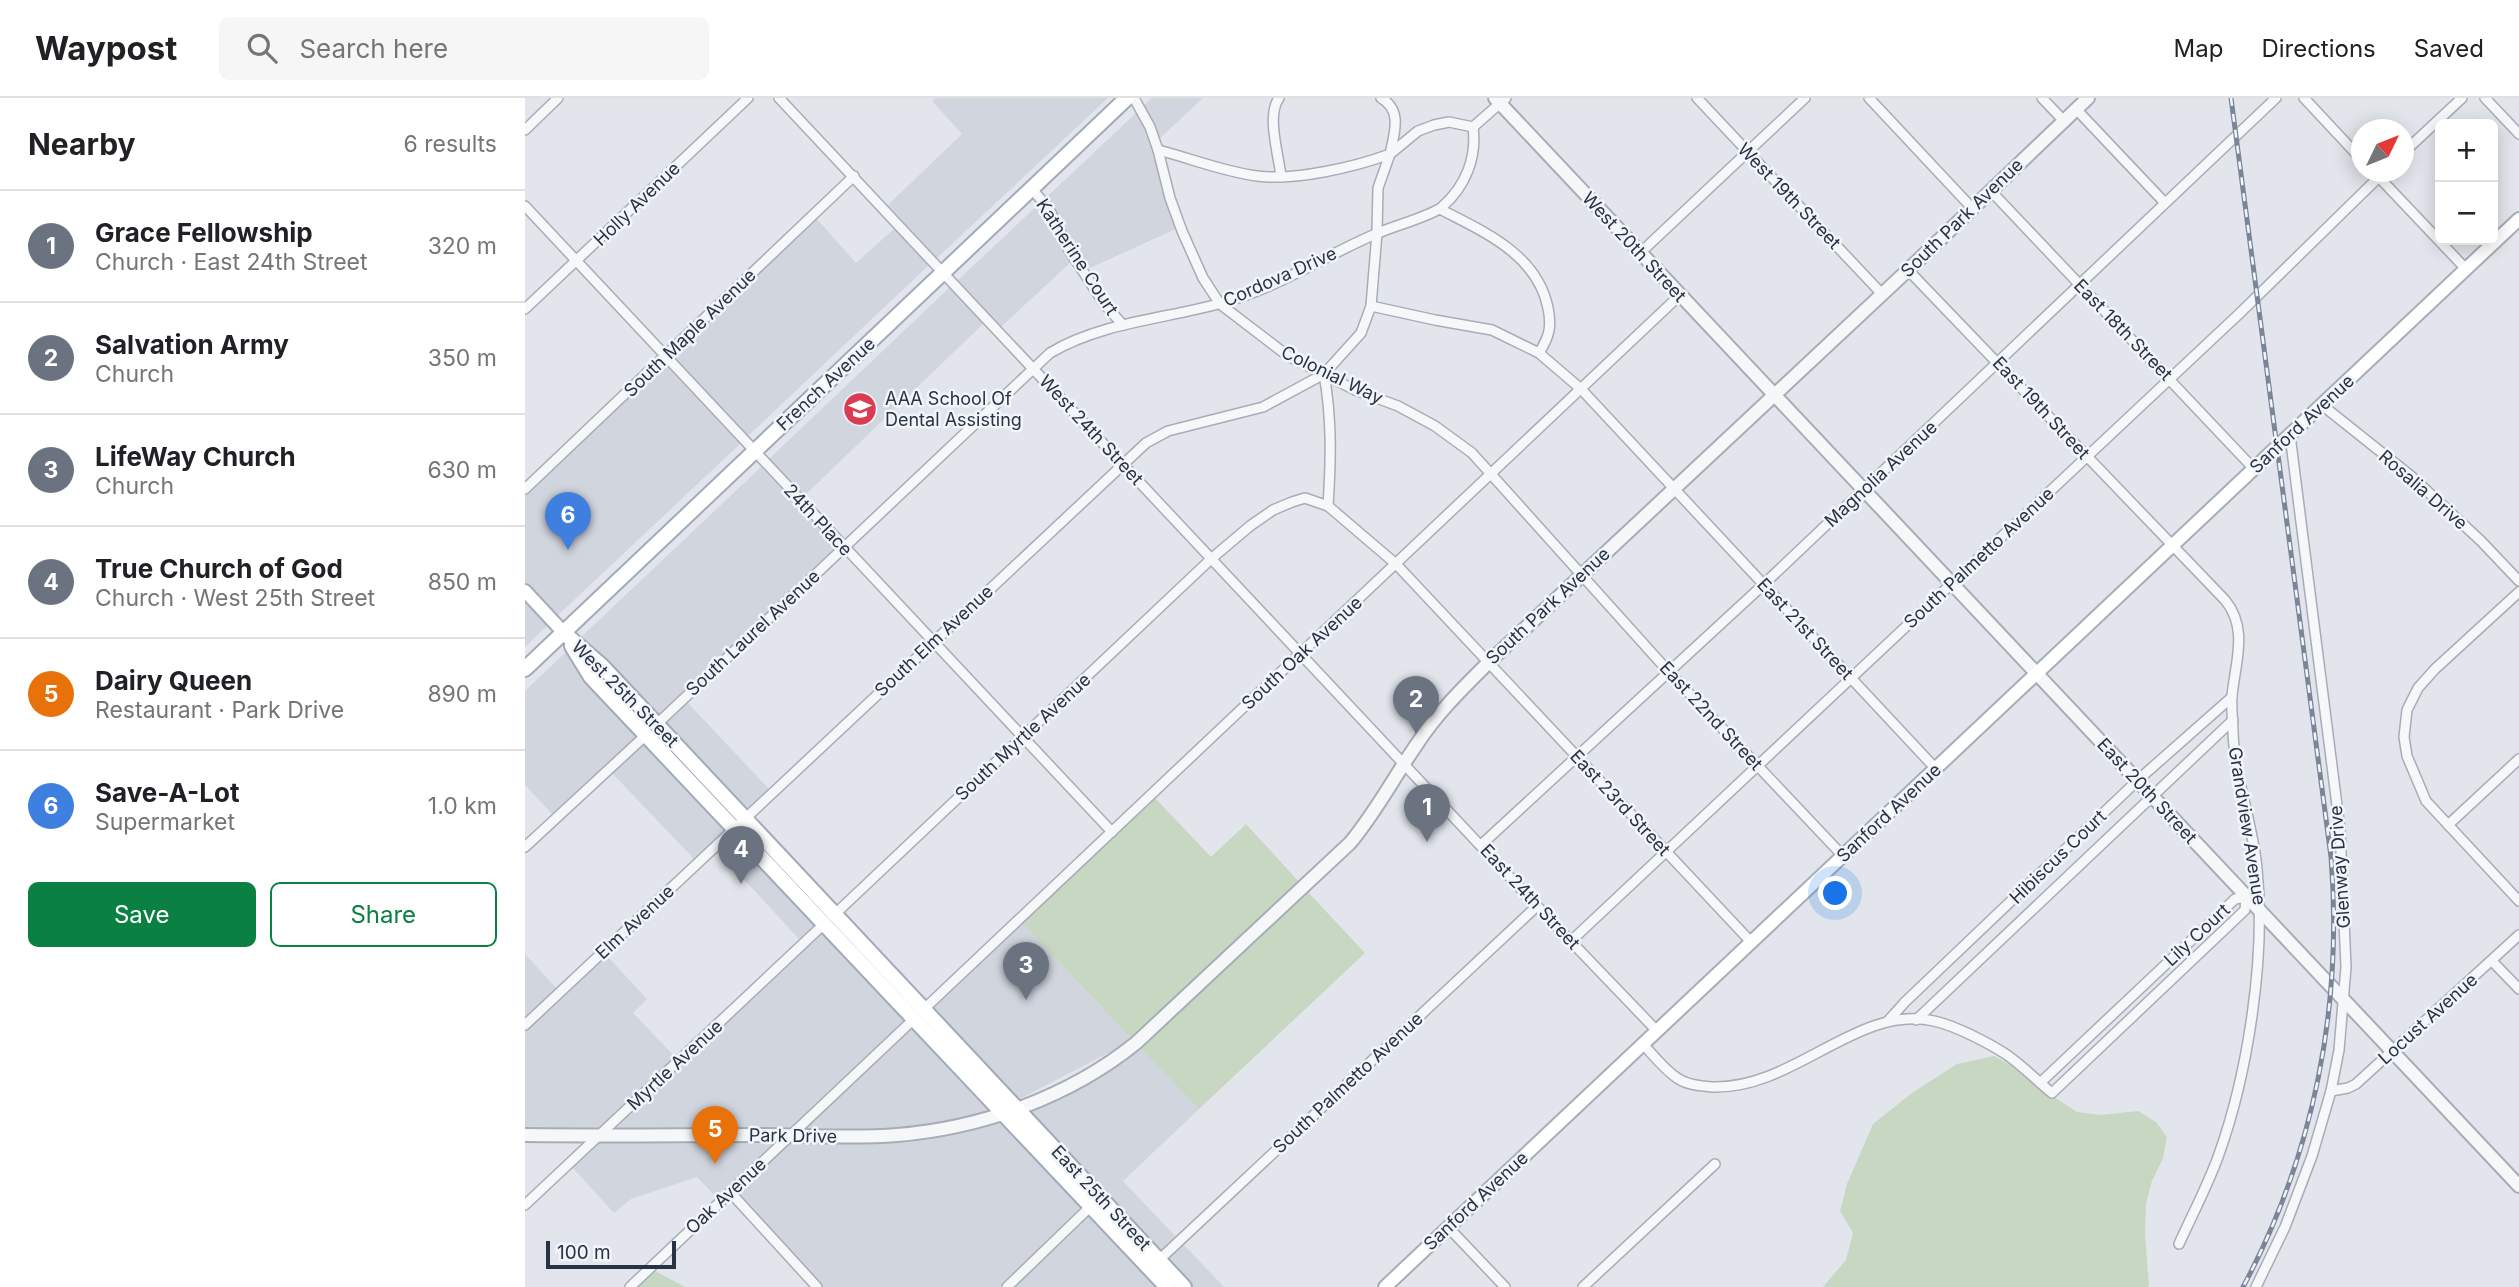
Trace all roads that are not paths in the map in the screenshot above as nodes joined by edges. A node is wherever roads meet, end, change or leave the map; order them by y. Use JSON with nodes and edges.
{"nodes":[{"id":1,"x":558,"y":98,"type":"edge"},
{"id":2,"x":748,"y":98,"type":"edge"},
{"id":3,"x":779,"y":98,"type":"edge"},
{"id":4,"x":1127,"y":98,"type":"edge"},
{"id":5,"x":1134,"y":98,"type":"edge"},
{"id":6,"x":1279,"y":98,"type":"edge"},
{"id":7,"x":1381,"y":98,"type":"edge"},
{"id":8,"x":1697,"y":98,"type":"edge"},
{"id":9,"x":1805,"y":98,"type":"edge"},
{"id":10,"x":1869,"y":98,"type":"edge"},
{"id":11,"x":2042,"y":98,"type":"edge"},
{"id":12,"x":2088,"y":98,"type":"edge"},
{"id":13,"x":2276,"y":98,"type":"edge"},
{"id":14,"x":2304,"y":98,"type":"edge"},
{"id":15,"x":2462,"y":98,"type":"edge"},
{"id":16,"x":2485,"y":98,"type":"edge"},
{"id":17,"x":1500,"y":100,"type":"edge"},
{"id":18,"x":2076,"y":109,"type":"junction"},
{"id":19,"x":2064,"y":121,"type":"junction"},
{"id":20,"x":1473,"y":127,"type":"junction"},
{"id":21,"x":525,"y":130,"type":"edge"},
{"id":22,"x":2519,"y":134,"type":"edge"},
{"id":23,"x":2414,"y":143,"type":"edge"},
{"id":24,"x":2351,"y":148,"type":"edge"},
{"id":25,"x":1158,"y":150,"type":"junction"},
{"id":26,"x":1748,"y":153,"type":"junction"},
{"id":27,"x":1390,"y":154,"type":"junction"},
{"id":28,"x":854,"y":176,"type":"junction"},
{"id":29,"x":1281,"y":177,"type":"junction"},
{"id":30,"x":2370,"y":182,"type":"edge"},
{"id":31,"x":2387,"y":182,"type":"edge"},
{"id":32,"x":1032,"y":189,"type":"junction"},
{"id":33,"x":1991,"y":191,"type":"junction"},
{"id":34,"x":2165,"y":203,"type":"junction"},
{"id":35,"x":525,"y":206,"type":"edge"},
{"id":36,"x":1440,"y":209,"type":"junction"},
{"id":37,"x":1973,"y":209,"type":"junction"},
{"id":38,"x":2519,"y":219,"type":"edge"},
{"id":39,"x":1377,"y":233,"type":"junction"},
{"id":40,"x":1640,"y":253,"type":"junction"},
{"id":41,"x":577,"y":261,"type":"junction"},
{"id":42,"x":2466,"y":269,"type":"junction"},
{"id":43,"x":1908,"y":270,"type":"junction"},
{"id":44,"x":943,"y":272,"type":"junction"},
{"id":45,"x":2080,"y":284,"type":"junction"},
{"id":46,"x":1882,"y":294,"type":"junction"},
{"id":47,"x":1680,"y":295,"type":"junction"},
{"id":48,"x":1220,"y":304,"type":"junction"},
{"id":49,"x":1371,"y":306,"type":"junction"},
{"id":50,"x":525,"y":309,"type":"edge"},
{"id":51,"x":1123,"y":325,"type":"junction"},
{"id":52,"x":1539,"y":353,"type":"junction"},
{"id":53,"x":665,"y":357,"type":"junction"},
{"id":54,"x":1999,"y":363,"type":"junction"},
{"id":55,"x":1033,"y":368,"type":"junction"},
{"id":56,"x":1324,"y":374,"type":"junction"},
{"id":57,"x":2170,"y":379,"type":"junction"},
{"id":58,"x":1581,"y":389,"type":"junction"},
{"id":59,"x":1774,"y":396,"type":"junction"},
{"id":60,"x":2322,"y":405,"type":"junction"},
{"id":61,"x":2290,"y":435,"type":"junction"},
{"id":62,"x":754,"y":452,"type":"junction"},
{"id":63,"x":2087,"y":457,"type":"junction"},
{"id":64,"x":1122,"y":463,"type":"junction"},
{"id":65,"x":2254,"y":469,"type":"junction"},
{"id":66,"x":1491,"y":474,"type":"junction"},
{"id":67,"x":525,"y":489,"type":"edge"},
{"id":68,"x":1674,"y":489,"type":"junction"},
{"id":69,"x":1864,"y":490,"type":"junction"},
{"id":70,"x":1328,"y":506,"type":"junction"},
{"id":71,"x":2173,"y":545,"type":"junction"},
{"id":72,"x":843,"y":547,"type":"junction"},
{"id":73,"x":1211,"y":559,"type":"junction"},
{"id":74,"x":1396,"y":564,"type":"junction"},
{"id":75,"x":1582,"y":574,"type":"junction"},
{"id":76,"x":2519,"y":581,"type":"edge"},
{"id":77,"x":1763,"y":584,"type":"junction"},
{"id":78,"x":1952,"y":584,"type":"junction"},
{"id":79,"x":525,"y":591,"type":"edge"},
{"id":80,"x":2519,"y":592,"type":"edge"},
{"id":81,"x":564,"y":632,"type":"junction"},
{"id":82,"x":932,"y":642,"type":"junction"},
{"id":83,"x":1301,"y":654,"type":"junction"},
{"id":84,"x":1489,"y":662,"type":"junction"},
{"id":85,"x":525,"y":669,"type":"edge"},
{"id":86,"x":1668,"y":671,"type":"junction"},
{"id":87,"x":2036,"y":674,"type":"junction"},
{"id":88,"x":1851,"y":679,"type":"junction"},
{"id":89,"x":2232,"y":697,"type":"junction"},
{"id":90,"x":2233,"y":720,"type":"junction"},
{"id":91,"x":657,"y":724,"type":"junction"},
{"id":92,"x":646,"y":735,"type":"junction"},
{"id":93,"x":1022,"y":737,"type":"junction"},
{"id":94,"x":1577,"y":756,"type":"junction"},
{"id":95,"x":2519,"y":759,"type":"edge"},
{"id":96,"x":1403,"y":763,"type":"junction"},
{"id":97,"x":1758,"y":765,"type":"junction"},
{"id":98,"x":1936,"y":769,"type":"junction"},
{"id":99,"x":2138,"y":780,"type":"junction"},
{"id":100,"x":2152,"y":796,"type":"junction"},
{"id":101,"x":740,"y":824,"type":"junction"},
{"id":102,"x":2448,"y":825,"type":"junction"},
{"id":103,"x":1112,"y":832,"type":"junction"},
{"id":104,"x":1481,"y":845,"type":"junction"},
{"id":105,"x":525,"y":847,"type":"edge"},
{"id":106,"x":1666,"y":852,"type":"junction"},
{"id":107,"x":1843,"y":856,"type":"junction"},
{"id":108,"x":2246,"y":897,"type":"junction"},
{"id":109,"x":2519,"y":901,"type":"edge"},
{"id":110,"x":1537,"y":906,"type":"junction"},
{"id":111,"x":2260,"y":912,"type":"junction"},
{"id":112,"x":829,"y":919,"type":"junction"},
{"id":113,"x":2519,"y":935,"type":"edge"},
{"id":114,"x":1571,"y":941,"type":"junction"},
{"id":115,"x":1752,"y":943,"type":"junction"},
{"id":116,"x":2492,"y":961,"type":"junction"},
{"id":117,"x":2519,"y":989,"type":"edge"},
{"id":118,"x":2345,"y":1002,"type":"junction"},
{"id":119,"x":918,"y":1014,"type":"junction"},
{"id":120,"x":1916,"y":1020,"type":"junction"},
{"id":121,"x":1888,"y":1021,"type":"junction"},
{"id":122,"x":525,"y":1025,"type":"edge"},
{"id":123,"x":1657,"y":1031,"type":"junction"},
{"id":124,"x":1643,"y":1044,"type":"junction"},
{"id":125,"x":2392,"y":1051,"type":"junction"},
{"id":126,"x":2040,"y":1083,"type":"junction"},
{"id":127,"x":2331,"y":1091,"type":"junction"},
{"id":128,"x":1010,"y":1111,"type":"junction"},
{"id":129,"x":525,"y":1135,"type":"edge"},
{"id":130,"x":792,"y":1135,"type":"junction"},
{"id":131,"x":599,"y":1136,"type":"junction"},
{"id":132,"x":1715,"y":1164,"type":"dead end"},
{"id":133,"x":2519,"y":1186,"type":"edge"},
{"id":134,"x":730,"y":1192,"type":"junction"},
{"id":135,"x":525,"y":1205,"type":"edge"},
{"id":136,"x":1091,"y":1206,"type":"junction"},
{"id":137,"x":1448,"y":1227,"type":"junction"},
{"id":138,"x":2179,"y":1244,"type":"dead end"},
{"id":139,"x":1159,"y":1260,"type":"junction"},
{"id":140,"x":1176,"y":1284,"type":"edge"},
{"id":141,"x":629,"y":1287,"type":"edge"},
{"id":142,"x":816,"y":1287,"type":"edge"},
{"id":143,"x":1007,"y":1287,"type":"edge"},
{"id":144,"x":1385,"y":1287,"type":"edge"},
{"id":145,"x":1504,"y":1287,"type":"edge"},
{"id":146,"x":1583,"y":1287,"type":"edge"},
{"id":147,"x":2256,"y":1287,"type":"edge"}],
"edges":[{"from":1,"to":21,"type":"street"},
{"from":2,"to":41,"type":"street","name":"Holly Avenue"},
{"from":3,"to":28,"type":"street","name":"West 24th Street"},
{"from":4,"to":32,"type":"main road","name":"French Avenue"},
{"from":5,"to":25,"type":"street","name":"Colonial Way"},
{"from":6,"to":29,"type":"street"},
{"from":7,"to":27,"type":"street","name":"South Elm Avenue"},
{"from":8,"to":26,"type":"street","name":"West 19th Street"},
{"from":9,"to":26,"type":"street"},
{"from":10,"to":37,"type":"street"},
{"from":11,"to":19,"type":"street"},
{"from":12,"to":18,"type":"street","name":"South Park Avenue"},
{"from":13,"to":34,"type":"street","name":"Magnolia Avenue"},
{"from":14,"to":24,"type":"street"},
{"from":15,"to":23,"type":"street"},
{"from":16,"to":22,"type":"street"},
{"from":17,"to":20,"type":"street"},
{"from":17,"to":40,"type":"street","name":"West 20th Street"},
{"from":18,"to":19,"type":"street","name":"South Park Avenue"},
{"from":18,"to":34,"type":"street"},
{"from":19,"to":33,"type":"street","name":"South Park Avenue"},
{"from":20,"to":27,"type":"street"},
{"from":20,"to":36,"type":"street","name":"Cordova Drive"},
{"from":25,"to":29,"type":"street"},
{"from":25,"to":48,"type":"street","name":"Colonial Way"},
{"from":26,"to":40,"type":"street"},
{"from":26,"to":46,"type":"street","name":"West 19th Street"},
{"from":27,"to":29,"type":"street"},
{"from":27,"to":39,"type":"street","name":"South Elm Avenue"},
{"from":28,"to":44,"type":"street","name":"West 24th Street"},
{"from":28,"to":53,"type":"street","name":"South Maple Avenue"},
{"from":30,"to":57,"type":"street","name":"South Palmetto Avenue"},
{"from":31,"to":42,"type":"street"},
{"from":32,"to":44,"type":"main road","name":"French Avenue"},
{"from":32,"to":51,"type":"street","name":"Katherine Court"},
{"from":33,"to":37,"type":"street","name":"South Park Avenue"},
{"from":33,"to":45,"type":"street","name":"East 18th Street"},
{"from":34,"to":45,"type":"street","name":"Magnolia Avenue"},
{"from":35,"to":41,"type":"street","name":"24th Place"},
{"from":36,"to":39,"type":"street","name":"Cordova Drive"},
{"from":36,"to":52,"type":"street"},
{"from":37,"to":43,"type":"street","name":"South Park Avenue"},
{"from":38,"to":42,"type":"main road","name":"Sanford Avenue"},
{"from":39,"to":48,"type":"street","name":"Cordova Drive"},
{"from":39,"to":49,"type":"street","name":"South Elm Avenue"},
{"from":40,"to":47,"type":"street","name":"West 20th Street"},
{"from":41,"to":50,"type":"street","name":"Holly Avenue"},
{"from":41,"to":53,"type":"street","name":"24th Place"},
{"from":42,"to":60,"type":"main road","name":"Sanford Avenue"},
{"from":43,"to":46,"type":"street","name":"South Park Avenue"},
{"from":43,"to":54,"type":"street","name":"East 19th Street"},
{"from":44,"to":55,"type":"street","name":"West 24th Street"},
{"from":44,"to":62,"type":"main road","name":"French Avenue"},
{"from":45,"to":54,"type":"street","name":"Magnolia Avenue"},
{"from":45,"to":57,"type":"street","name":"East 18th Street"},
{"from":46,"to":59,"type":"street","name":"South Park Avenue"},
{"from":47,"to":58,"type":"street","name":"South Oak Avenue"},
{"from":47,"to":59,"type":"street","name":"West 20th Street"},
{"from":48,"to":51,"type":"street","name":"Cordova Drive"},
{"from":48,"to":56,"type":"street","name":"Colonial Way"},
{"from":49,"to":52,"type":"street","name":"East 21st Street"},
{"from":49,"to":56,"type":"street","name":"South Elm Avenue"},
{"from":51,"to":55,"type":"street","name":"Cordova Drive"},
{"from":52,"to":58,"type":"street","name":"East 21st Street"},
{"from":53,"to":62,"type":"street","name":"24th Place"},
{"from":53,"to":67,"type":"street","name":"South Maple Avenue"},
{"from":54,"to":63,"type":"street","name":"East 19th Street"},
{"from":54,"to":69,"type":"street","name":"Magnolia Avenue"},
{"from":55,"to":64,"type":"street","name":"West 24th Street"},
{"from":55,"to":72,"type":"street","name":"South Laurel Avenue"},
{"from":56,"to":64,"type":"street","name":"South Elm Avenue"},
{"from":56,"to":66,"type":"street","name":"Colonial Way"},
{"from":56,"to":70,"type":"street"},
{"from":57,"to":63,"type":"street","name":"South Palmetto Avenue"},
{"from":57,"to":65,"type":"street","name":"East 18th Street"},
{"from":58,"to":66,"type":"street","name":"South Oak Avenue"},
{"from":58,"to":68,"type":"street","name":"East 21st Street"},
{"from":59,"to":68,"type":"street","name":"South Park Avenue"},
{"from":59,"to":69,"type":"street","name":"East 20th Street"},
{"from":60,"to":61,"type":"main road","name":"Sanford Avenue"},
{"from":60,"to":76,"type":"street","name":"Rosalia Drive"},
{"from":61,"to":65,"type":"main road","name":"Sanford Avenue"},
{"from":61,"to":118,"type":"street","name":"Glenway Drive"},
{"from":62,"to":72,"type":"street","name":"24th Place"},
{"from":62,"to":81,"type":"main road","name":"French Avenue"},
{"from":63,"to":71,"type":"street","name":"East 19th Street"},
{"from":63,"to":78,"type":"street","name":"South Palmetto Avenue"},
{"from":64,"to":73,"type":"street","name":"West 24th Street"},
{"from":64,"to":82,"type":"street","name":"South Elm Avenue"},
{"from":65,"to":71,"type":"main road","name":"Sanford Avenue"},
{"from":66,"to":74,"type":"street","name":"South Oak Avenue"},
{"from":66,"to":75,"type":"street","name":"Colonial Way"},
{"from":68,"to":75,"type":"street","name":"South Park Avenue"},
{"from":68,"to":77,"type":"street","name":"East 21st Street"},
{"from":69,"to":77,"type":"street","name":"Magnolia Avenue"},
{"from":69,"to":78,"type":"street","name":"East 20th Street"},
{"from":70,"to":73,"type":"street","name":"South Myrtle Avenue"},
{"from":70,"to":74,"type":"street","name":"East 23rd Street"},
{"from":71,"to":87,"type":"main road","name":"Sanford Avenue"},
{"from":71,"to":89,"type":"street","name":"Grandview Avenue"},
{"from":72,"to":82,"type":"street","name":"24th Place"},
{"from":72,"to":91,"type":"street","name":"South Laurel Avenue"},
{"from":73,"to":83,"type":"street","name":"West 24th Street"},
{"from":73,"to":93,"type":"street","name":"South Myrtle Avenue"},
{"from":74,"to":83,"type":"street","name":"South Oak Avenue"},
{"from":74,"to":84,"type":"street","name":"East 23rd Street"},
{"from":75,"to":84,"type":"street","name":"South Park Avenue"},
{"from":75,"to":86,"type":"street","name":"East 22nd Street"},
{"from":77,"to":86,"type":"street","name":"Magnolia Avenue"},
{"from":77,"to":88,"type":"street","name":"East 21st Street"},
{"from":78,"to":87,"type":"street","name":"East 20th Street"},
{"from":78,"to":88,"type":"street","name":"South Palmetto Avenue"},
{"from":79,"to":81,"type":"main road"},
{"from":80,"to":102,"type":"street"},
{"from":81,"to":85,"type":"main road","name":"French Avenue"},
{"from":81,"to":91,"type":"main road","name":"West 25th Street"},
{"from":81,"to":92,"type":"main road","name":"West 25th Street"},
{"from":82,"to":93,"type":"street","name":"24th Place"},
{"from":82,"to":101,"type":"street","name":"South Elm Avenue"},
{"from":83,"to":96,"type":"street","name":"West 24th Street"},
{"from":83,"to":103,"type":"street","name":"South Oak Avenue"},
{"from":84,"to":94,"type":"street","name":"East 23rd Street"},
{"from":84,"to":96,"type":"street","name":"South Park Avenue"},
{"from":86,"to":94,"type":"street","name":"Magnolia Avenue"},
{"from":86,"to":97,"type":"street","name":"East 22nd Street"},
{"from":87,"to":98,"type":"main road","name":"Sanford Avenue"},
{"from":87,"to":99,"type":"street","name":"East 20th Street"},
{"from":88,"to":97,"type":"street","name":"South Palmetto Avenue"},
{"from":88,"to":98,"type":"street","name":"East 21st Street"},
{"from":89,"to":90,"type":"street","name":"Grandview Avenue"},
{"from":89,"to":99,"type":"street","name":"Hibiscus Court"},
{"from":90,"to":100,"type":"street","name":"Hibiscus Court"},
{"from":90,"to":111,"type":"street","name":"Grandview Avenue"},
{"from":91,"to":101,"type":"main road","name":"West 25th Street"},
{"from":92,"to":101,"type":"main road","name":"West 25th Street"},
{"from":92,"to":105,"type":"street"},
{"from":93,"to":103,"type":"street","name":"24th Place"},
{"from":93,"to":112,"type":"street","name":"South Myrtle Avenue"},
{"from":94,"to":104,"type":"street","name":"Magnolia Avenue"},
{"from":94,"to":106,"type":"street","name":"East 23rd Street"},
{"from":95,"to":102,"type":"street"},
{"from":96,"to":104,"type":"street","name":"East 24th Street"},
{"from":96,"to":128,"type":"street","name":"South Park Avenue"},
{"from":97,"to":106,"type":"street","name":"South Palmetto Avenue"},
{"from":97,"to":107,"type":"street","name":"East 22nd Street"},
{"from":98,"to":107,"type":"main road","name":"Sanford Avenue"},
{"from":99,"to":100,"type":"street","name":"East 20th Street"},
{"from":99,"to":121,"type":"street","name":"Hibiscus Court"},
{"from":100,"to":108,"type":"street","name":"East 20th Street"},
{"from":100,"to":120,"type":"street","name":"Hibiscus Court"},
{"from":101,"to":112,"type":"main road","name":"West 25th Street"},
{"from":101,"to":122,"type":"street","name":"Elm Avenue"},
{"from":102,"to":109,"type":"street"},
{"from":103,"to":119,"type":"street","name":"South Oak Avenue"},
{"from":104,"to":110,"type":"street","name":"East 24th Street"},
{"from":106,"to":114,"type":"street","name":"South Palmetto Avenue"},
{"from":106,"to":115,"type":"street","name":"East 23rd Street"},
{"from":107,"to":115,"type":"main road","name":"Sanford Avenue"},
{"from":108,"to":111,"type":"street","name":"East 20th Street"},
{"from":108,"to":126,"type":"street","name":"Lily Court"},
{"from":108,"to":126,"type":"street","name":"Lily Court"},
{"from":110,"to":114,"type":"street","name":"East 24th Street"},
{"from":110,"to":139,"type":"street","name":"South Palmetto Avenue"},
{"from":111,"to":118,"type":"street","name":"East 20th Street"},
{"from":111,"to":138,"type":"street","name":"Grandview Avenue"},
{"from":112,"to":119,"type":"main road","name":"West 25th Street"},
{"from":112,"to":119,"type":"main road","name":"West 25th Street"},
{"from":112,"to":131,"type":"street","name":"Myrtle Avenue"},
{"from":113,"to":116,"type":"street","name":"Locust Avenue"},
{"from":114,"to":123,"type":"street","name":"East 24th Street"},
{"from":115,"to":123,"type":"main road","name":"Sanford Avenue"},
{"from":116,"to":117,"type":"street"},
{"from":116,"to":125,"type":"street","name":"Locust Avenue"},
{"from":118,"to":125,"type":"street","name":"East 20th Street"},
{"from":118,"to":127,"type":"street","name":"Glenway Drive"},
{"from":119,"to":128,"type":"main road","name":"West 25th Street"},
{"from":119,"to":130,"type":"street","name":"Oak Avenue"},
{"from":120,"to":121,"type":"street"},
{"from":120,"to":126,"type":"street"},
{"from":121,"to":124,"type":"street"},
{"from":123,"to":124,"type":"main road","name":"Sanford Avenue"},
{"from":124,"to":137,"type":"main road","name":"Sanford Avenue"},
{"from":125,"to":127,"type":"street","name":"Locust Avenue"},
{"from":125,"to":133,"type":"street","name":"East 20th Street"},
{"from":127,"to":147,"type":"street","name":"Glenway Drive"},
{"from":128,"to":130,"type":"street","name":"Park Drive"},
{"from":128,"to":136,"type":"main road","name":"East 25th Street"},
{"from":128,"to":139,"type":"main road","name":"East 25th Street"},
{"from":129,"to":131,"type":"street","name":"Park Drive"},
{"from":130,"to":131,"type":"street","name":"Park Drive"},
{"from":130,"to":134,"type":"street","name":"Oak Avenue"},
{"from":131,"to":135,"type":"street","name":"Myrtle Avenue"},
{"from":132,"to":146,"type":"street"},
{"from":134,"to":141,"type":"street","name":"Oak Avenue"},
{"from":134,"to":142,"type":"street"},
{"from":136,"to":140,"type":"main road","name":"East 25th Street"},
{"from":136,"to":143,"type":"street"},
{"from":137,"to":144,"type":"main road","name":"Sanford Avenue"},
{"from":137,"to":145,"type":"street"},
{"from":139,"to":140,"type":"main road","name":"East 25th Street"}]}
